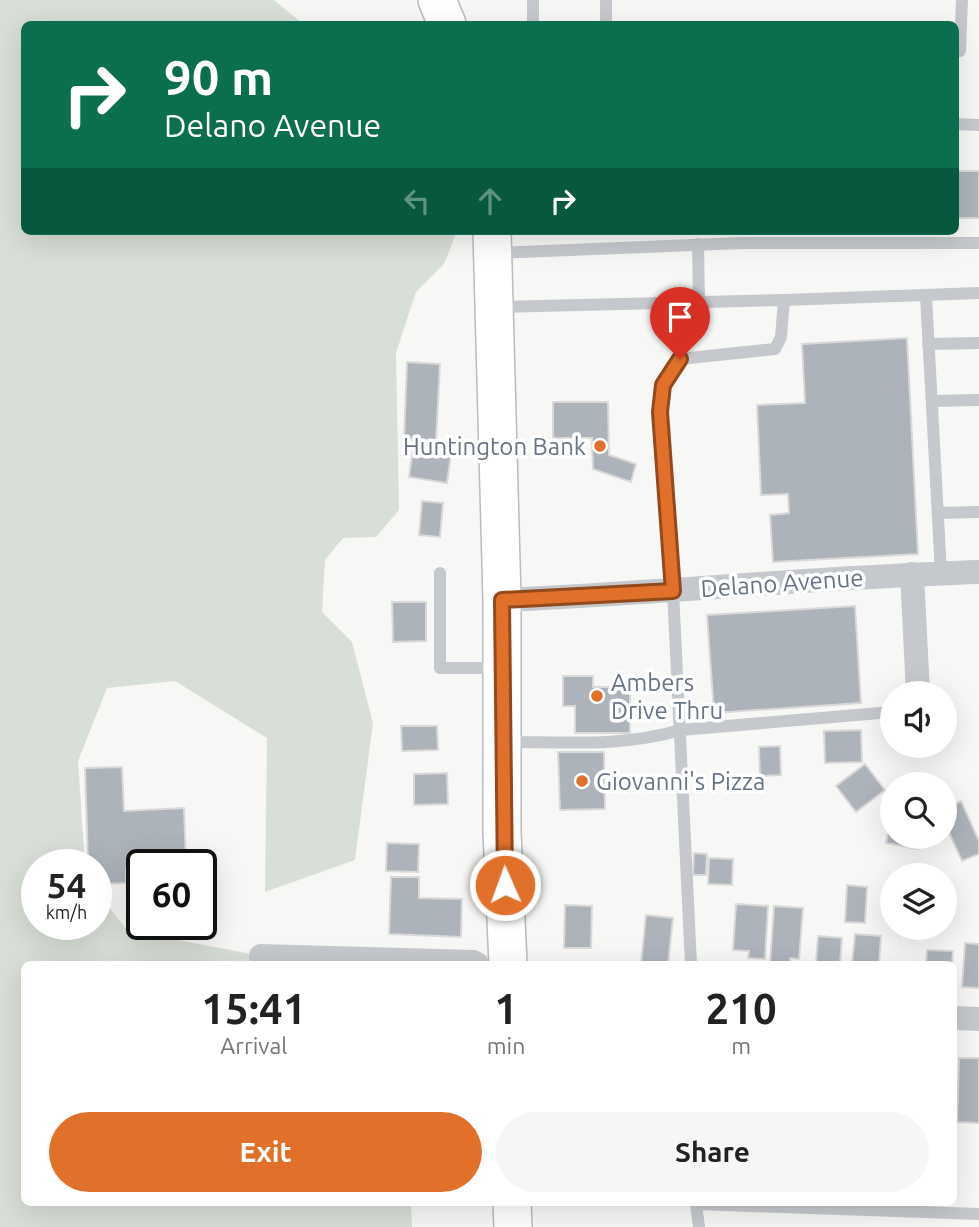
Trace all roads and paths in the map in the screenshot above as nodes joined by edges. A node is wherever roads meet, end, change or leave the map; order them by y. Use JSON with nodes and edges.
{"nodes":[{"id":1,"x":437,"y":0,"type":"edge"},
{"id":2,"x":533,"y":0,"type":"edge"},
{"id":3,"x":606,"y":0,"type":"edge"},
{"id":4,"x":962,"y":0,"type":"edge"},
{"id":5,"x":446,"y":21,"type":"edge"},
{"id":6,"x":533,"y":21,"type":"edge"},
{"id":7,"x":606,"y":21,"type":"edge"},
{"id":8,"x":959,"y":51,"type":"edge"},
{"id":9,"x":959,"y":124,"type":"edge"},
{"id":10,"x":979,"y":125,"type":"edge"},
{"id":11,"x":493,"y":242,"type":"edge"},
{"id":12,"x":979,"y":243,"type":"edge"},
{"id":13,"x":698,"y":244,"type":"junction"},
{"id":14,"x":979,"y":293,"type":"edge"},
{"id":15,"x":926,"y":296,"type":"junction"},
{"id":16,"x":784,"y":300,"type":"junction"},
{"id":17,"x":699,"y":302,"type":"junction"},
{"id":18,"x":495,"y":307,"type":"junction"},
{"id":19,"x":979,"y":343,"type":"edge"},
{"id":20,"x":928,"y":344,"type":"junction"},
{"id":21,"x":979,"y":400,"type":"edge"},
{"id":22,"x":932,"y":401,"type":"junction"},
{"id":23,"x":979,"y":512,"type":"edge"},
{"id":24,"x":938,"y":513,"type":"junction"},
{"id":25,"x":979,"y":572,"type":"edge"},
{"id":26,"x":440,"y":573,"type":"dead end"},
{"id":27,"x":941,"y":573,"type":"junction"},
{"id":28,"x":912,"y":574,"type":"junction"},
{"id":29,"x":673,"y":591,"type":"junction"},
{"id":30,"x":502,"y":600,"type":"junction"},
{"id":31,"x":502,"y":668,"type":"junction"},
{"id":32,"x":917,"y":681,"type":"edge"},
{"id":33,"x":880,"y":713,"type":"edge"},
{"id":34,"x":680,"y":730,"type":"junction"},
{"id":35,"x":502,"y":742,"type":"junction"},
{"id":36,"x":261,"y":956,"type":"dead end"},
{"id":37,"x":438,"y":961,"type":"edge"},
{"id":38,"x":508,"y":961,"type":"edge"},
{"id":39,"x":691,"y":961,"type":"edge"},
{"id":40,"x":957,"y":1018,"type":"edge"},
{"id":41,"x":979,"y":1019,"type":"edge"},
{"id":42,"x":512,"y":1206,"type":"edge"},
{"id":43,"x":696,"y":1206,"type":"edge"},
{"id":44,"x":773,"y":1206,"type":"edge"},
{"id":45,"x":979,"y":1214,"type":"edge"},
{"id":46,"x":513,"y":1227,"type":"edge"},
{"id":47,"x":699,"y":1227,"type":"edge"}],
"edges":[{"from":1,"to":5,"type":"main road"},
{"from":2,"to":6,"type":"lane"},
{"from":3,"to":7,"type":"lane"},
{"from":4,"to":8,"type":"lane"},
{"from":9,"to":10,"type":"lane"},
{"from":11,"to":13,"type":"lane"},
{"from":11,"to":18,"type":"main road"},
{"from":12,"to":13,"type":"lane"},
{"from":13,"to":17,"type":"lane"},
{"from":14,"to":15,"type":"lane"},
{"from":15,"to":16,"type":"lane"},
{"from":15,"to":20,"type":"lane"},
{"from":16,"to":17,"type":"lane"},
{"from":16,"to":29,"type":"lane"},
{"from":17,"to":18,"type":"lane"},
{"from":18,"to":30,"type":"main road"},
{"from":19,"to":20,"type":"lane"},
{"from":20,"to":22,"type":"lane"},
{"from":21,"to":22,"type":"lane"},
{"from":22,"to":24,"type":"lane"},
{"from":23,"to":24,"type":"lane"},
{"from":24,"to":27,"type":"lane"},
{"from":25,"to":27,"type":"street","name":"Delano Avenue"},
{"from":26,"to":31,"type":"lane"},
{"from":27,"to":28,"type":"street","name":"Delano Avenue"},
{"from":28,"to":29,"type":"street","name":"Delano Avenue"},
{"from":28,"to":32,"type":"street"},
{"from":29,"to":30,"type":"street","name":"Delano Avenue"},
{"from":29,"to":34,"type":"lane"},
{"from":30,"to":31,"type":"main road"},
{"from":31,"to":35,"type":"main road"},
{"from":33,"to":34,"type":"lane"},
{"from":34,"to":35,"type":"lane"},
{"from":34,"to":39,"type":"lane"},
{"from":35,"to":38,"type":"main road"},
{"from":36,"to":37,"type":"street"},
{"from":40,"to":41,"type":"street"},
{"from":42,"to":46,"type":"main road"},
{"from":43,"to":47,"type":"lane"},
{"from":44,"to":45,"type":"lane"}]}
